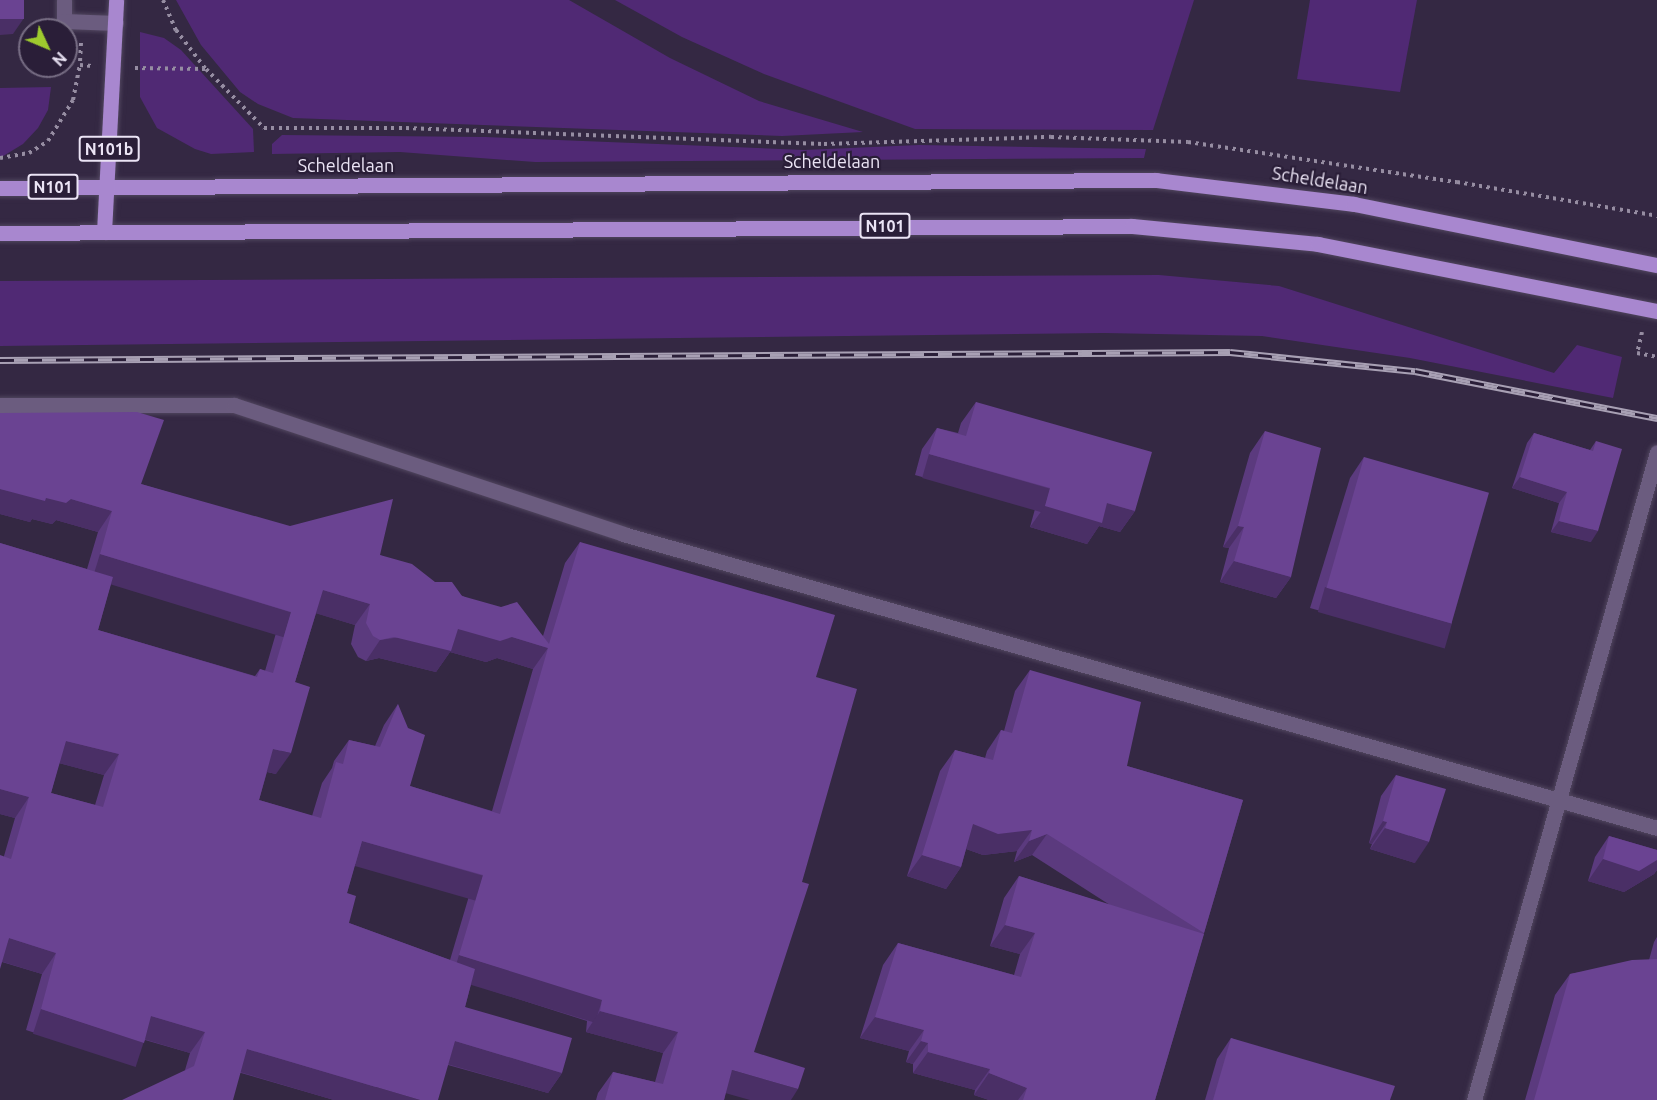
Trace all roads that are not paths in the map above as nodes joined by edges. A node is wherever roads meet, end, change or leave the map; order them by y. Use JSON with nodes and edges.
{"nodes":[{"id":1,"x":64,"y":0,"type":"edge"},
{"id":2,"x":116,"y":0,"type":"edge"},
{"id":3,"x":116,"y":23,"type":"junction"},
{"id":4,"x":106,"y":187,"type":"junction"},
{"id":5,"x":0,"y":188,"type":"edge"},
{"id":6,"x":0,"y":232,"type":"edge"},
{"id":7,"x":104,"y":232,"type":"junction"},
{"id":8,"x":1657,"y":265,"type":"edge"},
{"id":9,"x":1657,"y":311,"type":"edge"},
{"id":10,"x":0,"y":405,"type":"edge"},
{"id":11,"x":1657,"y":452,"type":"edge"},
{"id":12,"x":1559,"y":800,"type":"junction"},
{"id":13,"x":1657,"y":828,"type":"edge"},
{"id":14,"x":1474,"y":1100,"type":"edge"}],
"edges":[{"from":1,"to":3,"type":"street"},
{"from":2,"to":3,"type":"main road","number":"N101b"},
{"from":3,"to":4,"type":"main road","number":"N101b"},
{"from":4,"to":5,"type":"main road","name":"Scheldelaan","number":"N101"},
{"from":4,"to":7,"type":"main road","number":"N101b"},
{"from":4,"to":8,"type":"main road","name":"Scheldelaan","number":"N101"},
{"from":6,"to":7,"type":"main road","number":"N101"},
{"from":7,"to":9,"type":"main road","number":"N101"},
{"from":10,"to":12,"type":"street"},
{"from":11,"to":12,"type":"street"},
{"from":12,"to":13,"type":"street"},
{"from":12,"to":14,"type":"street"}]}
